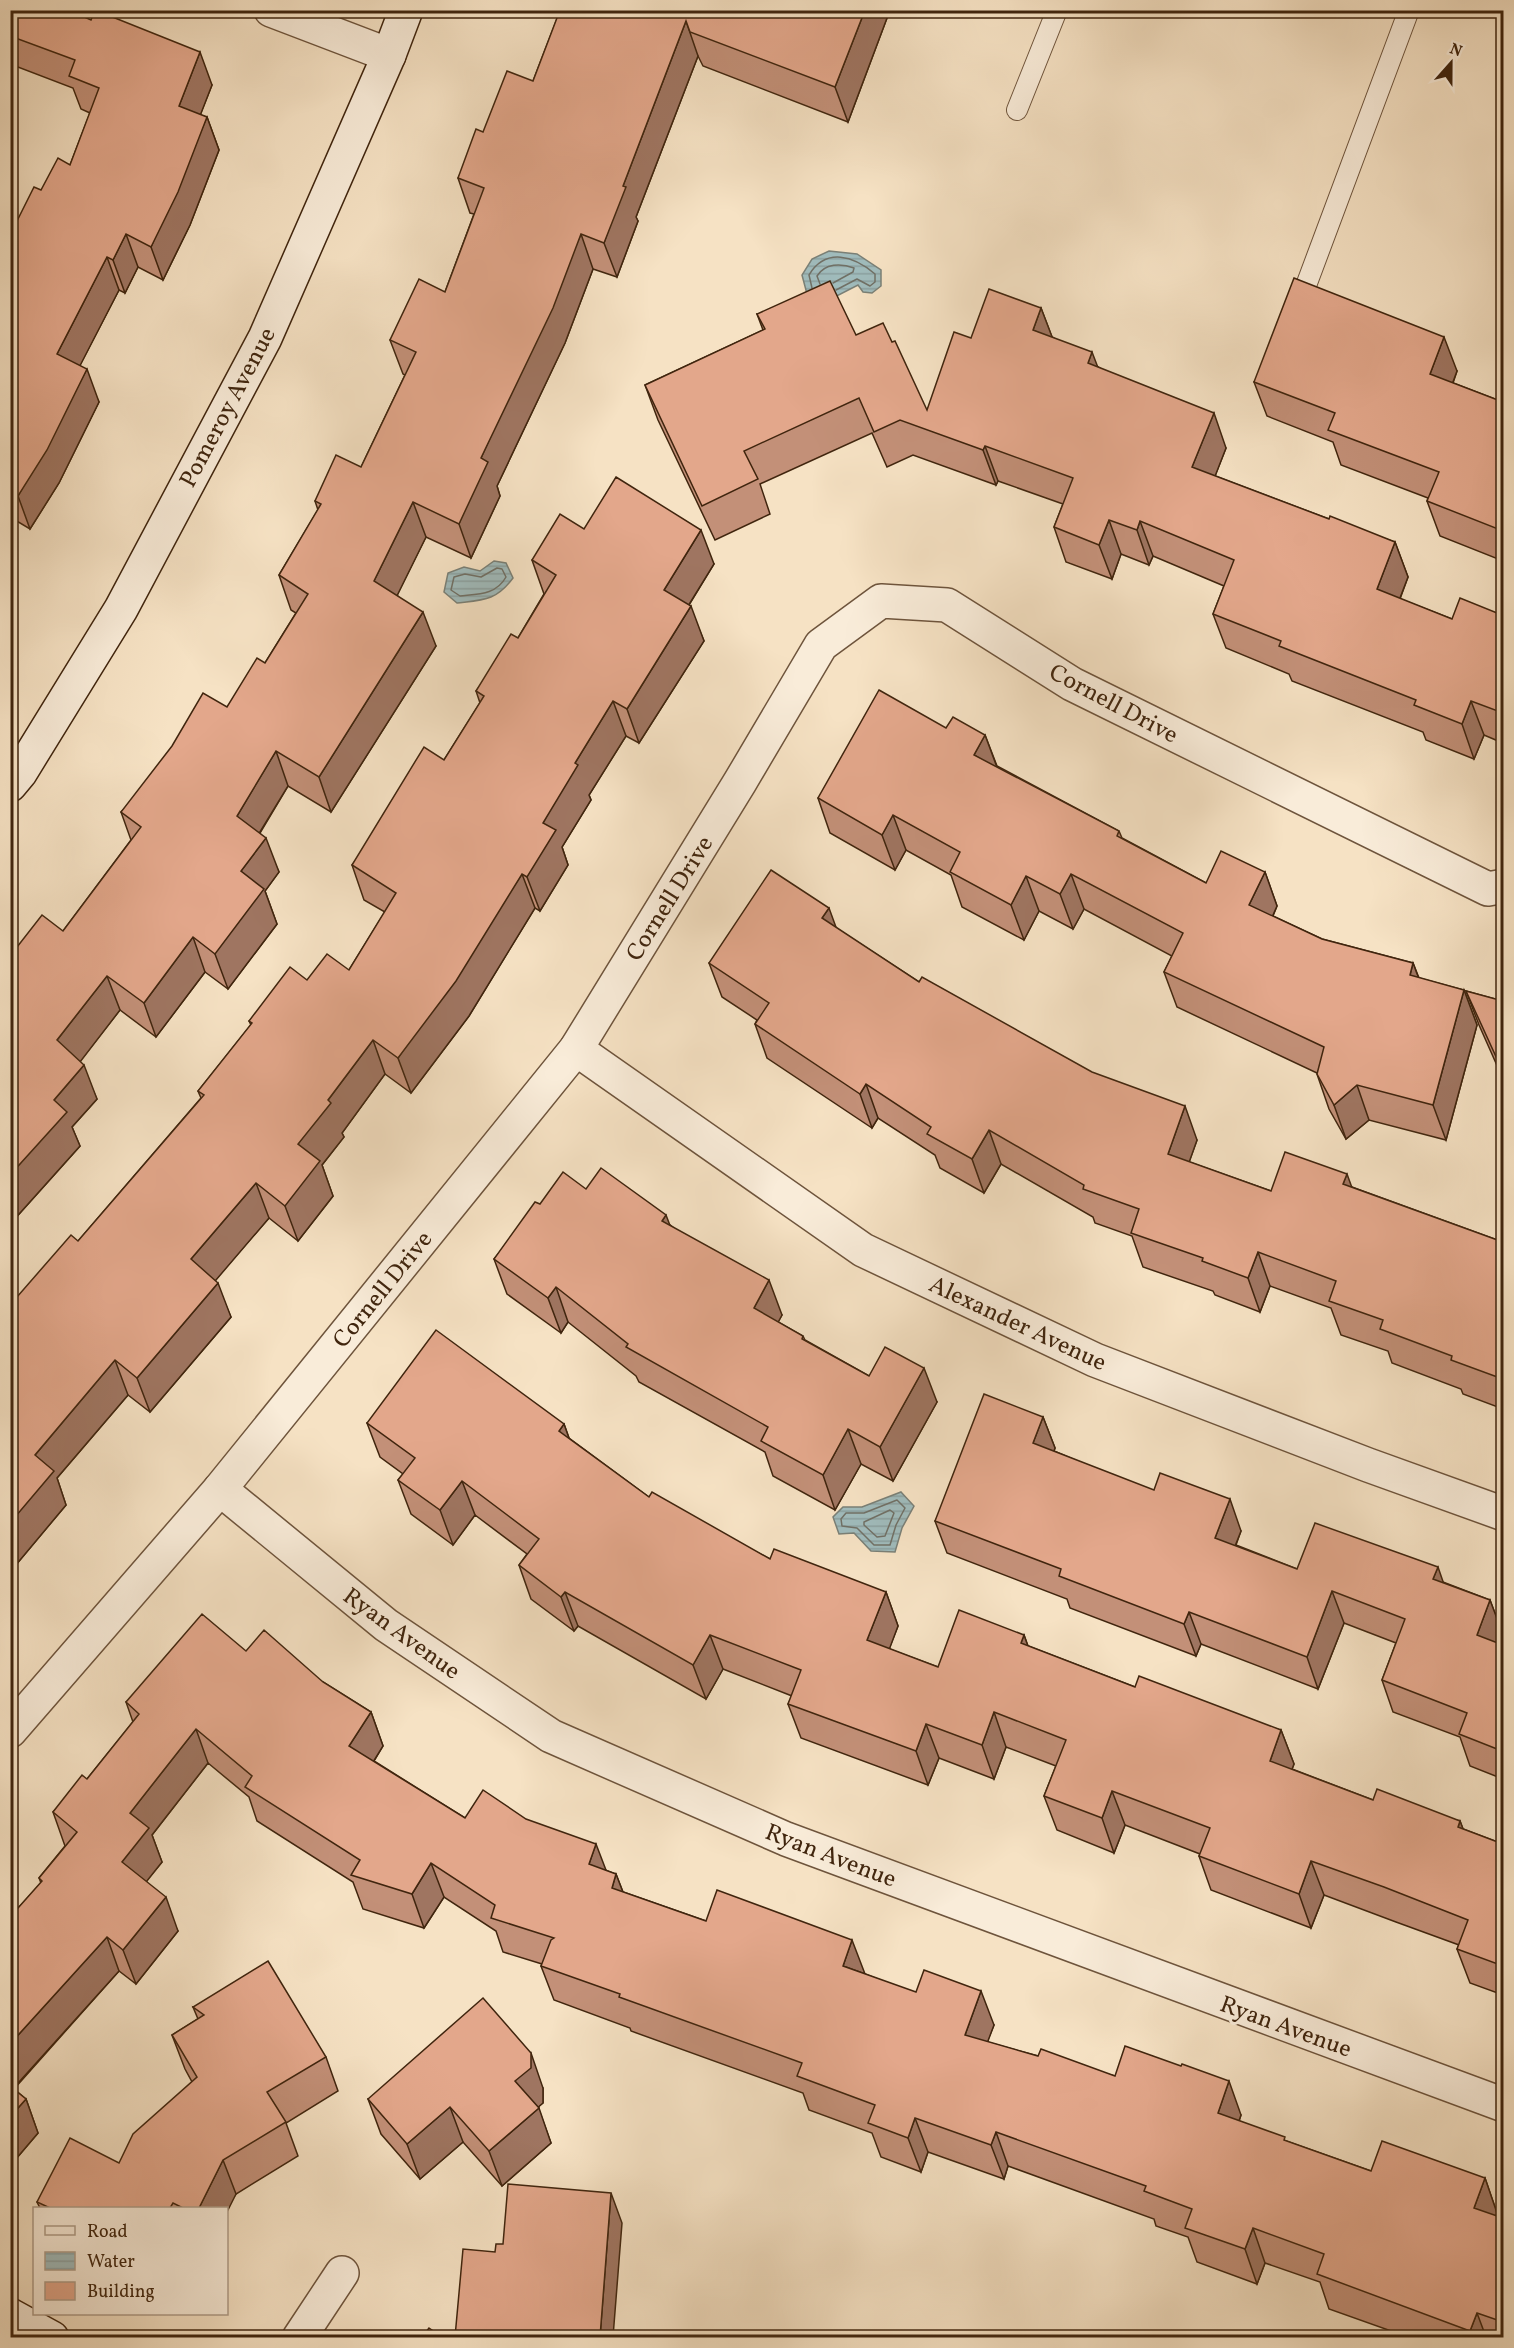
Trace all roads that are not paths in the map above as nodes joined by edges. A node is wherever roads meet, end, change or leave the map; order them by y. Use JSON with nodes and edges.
{"nodes":[{"id":1,"x":271,"y":10,"type":"edge"},
{"id":2,"x":406,"y":10,"type":"edge"},
{"id":3,"x":1057,"y":10,"type":"edge"},
{"id":4,"x":1409,"y":10,"type":"edge"},
{"id":5,"x":388,"y":55,"type":"junction"},
{"id":6,"x":1017,"y":110,"type":"dead end"},
{"id":7,"x":1307,"y":283,"type":"edge"},
{"id":8,"x":10,"y":785,"type":"edge"},
{"id":9,"x":1503,"y":886,"type":"edge"},
{"id":10,"x":576,"y":1049,"type":"junction"},
{"id":11,"x":220,"y":1489,"type":"junction"},
{"id":12,"x":1503,"y":1514,"type":"edge"},
{"id":13,"x":10,"y":1731,"type":"edge"},
{"id":14,"x":1503,"y":2105,"type":"edge"},
{"id":15,"x":342,"y":2273,"type":"dead end"},
{"id":16,"x":10,"y":2315,"type":"edge"},
{"id":17,"x":52,"y":2337,"type":"edge"},
{"id":18,"x":299,"y":2337,"type":"edge"}],
"edges":[{"from":1,"to":5,"type":"street"},
{"from":2,"to":5,"type":"street","name":"Pomeroy Avenue"},
{"from":3,"to":6,"type":"lane"},
{"from":4,"to":7,"type":"lane"},
{"from":5,"to":8,"type":"street","name":"Pomeroy Avenue"},
{"from":9,"to":10,"type":"street","name":"Cornell Drive"},
{"from":10,"to":11,"type":"street","name":"Cornell Drive"},
{"from":10,"to":12,"type":"street","name":"Alexander Avenue"},
{"from":11,"to":13,"type":"street","name":"Cornell Drive"},
{"from":11,"to":14,"type":"street","name":"Ryan Avenue"},
{"from":15,"to":18,"type":"street"},
{"from":16,"to":17,"type":"street"}]}
